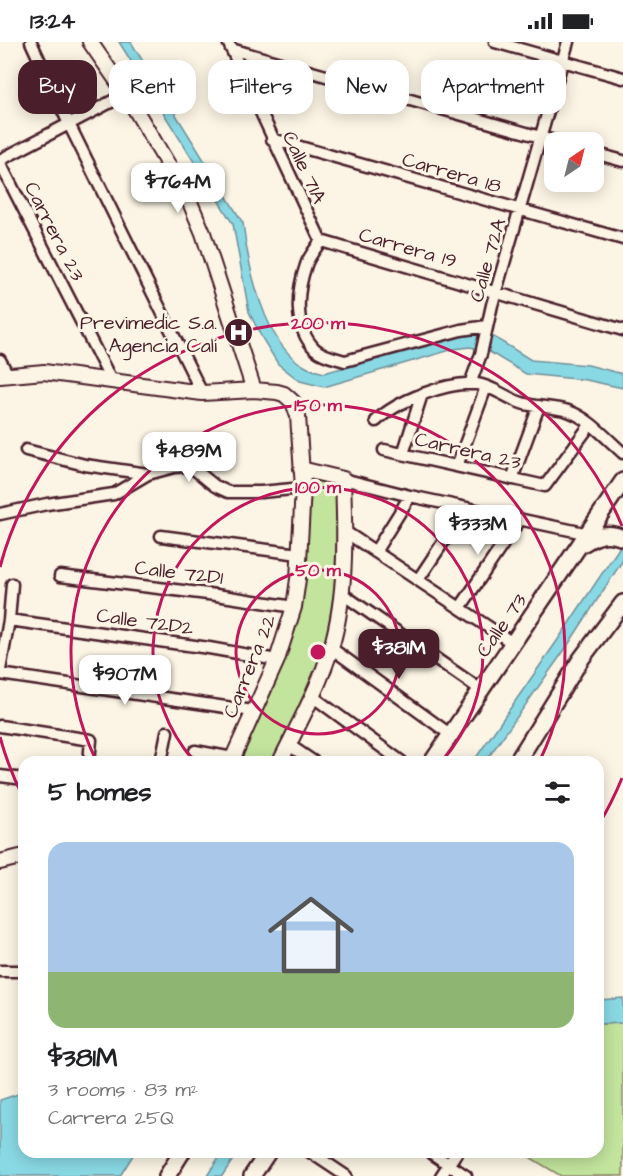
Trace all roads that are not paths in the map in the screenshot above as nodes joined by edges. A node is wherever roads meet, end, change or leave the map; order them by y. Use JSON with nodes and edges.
{"nodes":[{"id":1,"x":31,"y":42,"type":"edge"},
{"id":2,"x":90,"y":42,"type":"edge"},
{"id":3,"x":495,"y":42,"type":"edge"},
{"id":4,"x":568,"y":42,"type":"edge"},
{"id":5,"x":230,"y":45,"type":"edge"},
{"id":6,"x":559,"y":60,"type":"edge"},
{"id":7,"x":563,"y":60,"type":"edge"},
{"id":8,"x":566,"y":62,"type":"edge"},
{"id":9,"x":109,"y":69,"type":"edge"},
{"id":10,"x":623,"y":78,"type":"edge"},
{"id":11,"x":109,"y":103,"type":"edge"},
{"id":12,"x":138,"y":114,"type":"edge"},
{"id":13,"x":548,"y":114,"type":"edge"},
{"id":14,"x":69,"y":124,"type":"junction"},
{"id":15,"x":541,"y":138,"type":"junction"},
{"id":16,"x":272,"y":139,"type":"junction"},
{"id":17,"x":544,"y":139,"type":"edge"},
{"id":18,"x":604,"y":156,"type":"edge"},
{"id":19,"x":0,"y":161,"type":"edge"},
{"id":20,"x":623,"y":161,"type":"edge"},
{"id":21,"x":520,"y":211,"type":"junction"},
{"id":22,"x":623,"y":239,"type":"edge"},
{"id":23,"x":321,"y":241,"type":"junction"},
{"id":24,"x":497,"y":292,"type":"junction"},
{"id":25,"x":486,"y":328,"type":"junction"},
{"id":26,"x":623,"y":330,"type":"edge"},
{"id":27,"x":0,"y":360,"type":"edge"},
{"id":28,"x":4,"y":375,"type":"edge"},
{"id":29,"x":111,"y":381,"type":"junction"},
{"id":30,"x":470,"y":384,"type":"junction"},
{"id":31,"x":486,"y":387,"type":"junction"},
{"id":32,"x":254,"y":390,"type":"junction"},
{"id":33,"x":202,"y":393,"type":"junction"},
{"id":34,"x":422,"y":394,"type":"junction"},
{"id":35,"x":539,"y":406,"type":"junction"},
{"id":36,"x":376,"y":421,"type":"dead end"},
{"id":37,"x":590,"y":425,"type":"junction"},
{"id":38,"x":26,"y":450,"type":"dead end"},
{"id":39,"x":384,"y":450,"type":"dead end"},
{"id":40,"x":623,"y":453,"type":"edge"},
{"id":41,"x":403,"y":454,"type":"junction"},
{"id":42,"x":457,"y":466,"type":"junction"},
{"id":43,"x":301,"y":469,"type":"junction"},
{"id":44,"x":147,"y":474,"type":"junction"},
{"id":45,"x":343,"y":479,"type":"junction"},
{"id":46,"x":512,"y":479,"type":"junction"},
{"id":47,"x":623,"y":482,"type":"edge"},
{"id":48,"x":303,"y":488,"type":"junction"},
{"id":49,"x":410,"y":496,"type":"junction"},
{"id":50,"x":466,"y":508,"type":"junction"},
{"id":51,"x":0,"y":514,"type":"edge"},
{"id":52,"x":520,"y":519,"type":"junction"},
{"id":53,"x":344,"y":531,"type":"junction"},
{"id":54,"x":161,"y":536,"type":"dead end"},
{"id":55,"x":589,"y":538,"type":"junction"},
{"id":56,"x":623,"y":538,"type":"edge"},
{"id":57,"x":375,"y":552,"type":"junction"},
{"id":58,"x":299,"y":554,"type":"junction"},
{"id":59,"x":60,"y":576,"type":"dead end"},
{"id":60,"x":418,"y":580,"type":"junction"},
{"id":61,"x":12,"y":584,"type":"dead end"},
{"id":62,"x":341,"y":593,"type":"junction"},
{"id":63,"x":623,"y":603,"type":"edge"},
{"id":64,"x":294,"y":606,"type":"junction"},
{"id":65,"x":460,"y":608,"type":"junction"},
{"id":66,"x":9,"y":620,"type":"junction"},
{"id":67,"x":514,"y":644,"type":"junction"},
{"id":68,"x":331,"y":648,"type":"junction"},
{"id":69,"x":276,"y":660,"type":"junction"},
{"id":70,"x":0,"y":672,"type":"edge"},
{"id":71,"x":481,"y":690,"type":"junction"},
{"id":72,"x":312,"y":696,"type":"junction"},
{"id":73,"x":253,"y":711,"type":"junction"},
{"id":74,"x":0,"y":726,"type":"edge"},
{"id":75,"x":167,"y":732,"type":"dead end"},
{"id":76,"x":451,"y":735,"type":"junction"},
{"id":77,"x":289,"y":745,"type":"junction"},
{"id":78,"x":195,"y":751,"type":"dead end"},
{"id":79,"x":89,"y":756,"type":"edge"},
{"id":80,"x":162,"y":756,"type":"edge"},
{"id":81,"x":216,"y":756,"type":"edge"},
{"id":82,"x":234,"y":756,"type":"edge"},
{"id":83,"x":283,"y":756,"type":"edge"},
{"id":84,"x":305,"y":756,"type":"edge"},
{"id":85,"x":394,"y":756,"type":"edge"},
{"id":86,"x":436,"y":756,"type":"edge"},
{"id":87,"x":521,"y":756,"type":"edge"},
{"id":88,"x":0,"y":776,"type":"edge"},
{"id":89,"x":18,"y":778,"type":"edge"},
{"id":90,"x":18,"y":858,"type":"edge"},
{"id":91,"x":0,"y":862,"type":"edge"},
{"id":92,"x":0,"y":971,"type":"edge"},
{"id":93,"x":18,"y":971,"type":"edge"},
{"id":94,"x":178,"y":1158,"type":"edge"},
{"id":95,"x":264,"y":1158,"type":"edge"},
{"id":96,"x":319,"y":1158,"type":"edge"},
{"id":97,"x":439,"y":1158,"type":"edge"},
{"id":98,"x":453,"y":1158,"type":"edge"},
{"id":99,"x":449,"y":1165,"type":"junction"},
{"id":100,"x":167,"y":1176,"type":"edge"},
{"id":101,"x":252,"y":1176,"type":"edge"},
{"id":102,"x":346,"y":1176,"type":"edge"},
{"id":103,"x":441,"y":1176,"type":"edge"},
{"id":104,"x":466,"y":1176,"type":"edge"}],
"edges":[{"from":1,"to":14,"type":"street"},
{"from":2,"to":9,"type":"street"},
{"from":3,"to":6,"type":"street"},
{"from":4,"to":7,"type":"street","name":"Calle 72A"},
{"from":5,"to":15,"type":"street"},
{"from":5,"to":16,"type":"street","name":"Calle 71A"},
{"from":8,"to":10,"type":"street"},
{"from":11,"to":14,"type":"street"},
{"from":12,"to":32,"type":"street"},
{"from":13,"to":15,"type":"street","name":"Calle 72A"},
{"from":14,"to":19,"type":"street"},
{"from":14,"to":33,"type":"street"},
{"from":15,"to":17,"type":"street"},
{"from":15,"to":21,"type":"street","name":"Calle 72A"},
{"from":16,"to":21,"type":"street","name":"Carrera 18"},
{"from":16,"to":23,"type":"street","name":"Calle 71A"},
{"from":18,"to":20,"type":"street"},
{"from":19,"to":29,"type":"street","name":"Carrera 23"},
{"from":21,"to":22,"type":"street","name":"Carrera 18"},
{"from":21,"to":24,"type":"street","name":"Calle 72A"},
{"from":23,"to":24,"type":"street","name":"Carrera 19"},
{"from":23,"to":25,"type":"street"},
{"from":24,"to":25,"type":"street","name":"Calle 72A"},
{"from":24,"to":26,"type":"street","name":"Carrera 19"},
{"from":25,"to":30,"type":"street","name":"Calle 72A"},
{"from":27,"to":28,"type":"street"},
{"from":28,"to":29,"type":"street","name":"Carrera 22"},
{"from":29,"to":33,"type":"street","name":"Carrera 22"},
{"from":30,"to":31,"type":"street"},
{"from":30,"to":34,"type":"street"},
{"from":31,"to":35,"type":"street"},
{"from":31,"to":42,"type":"street"},
{"from":32,"to":33,"type":"street","name":"Carrera 22"},
{"from":32,"to":43,"type":"street","name":"Carrera 22"},
{"from":34,"to":36,"type":"street"},
{"from":34,"to":41,"type":"street"},
{"from":35,"to":37,"type":"street"},
{"from":35,"to":46,"type":"street"},
{"from":37,"to":40,"type":"street"},
{"from":37,"to":46,"type":"street","name":"Carrera 23"},
{"from":38,"to":44,"type":"street"},
{"from":39,"to":41,"type":"street","name":"Carrera 23"},
{"from":41,"to":42,"type":"street","name":"Carrera 23"},
{"from":42,"to":46,"type":"street","name":"Carrera 23"},
{"from":43,"to":45,"type":"street"},
{"from":43,"to":48,"type":"street","name":"Carrera 22"},
{"from":44,"to":48,"type":"street"},
{"from":44,"to":51,"type":"street"},
{"from":45,"to":49,"type":"street"},
{"from":45,"to":53,"type":"street"},
{"from":47,"to":55,"type":"main road","name":"Calle 73"},
{"from":48,"to":58,"type":"street","name":"Carrera 22"},
{"from":49,"to":50,"type":"street"},
{"from":49,"to":57,"type":"street"},
{"from":50,"to":52,"type":"street"},
{"from":50,"to":60,"type":"street"},
{"from":52,"to":55,"type":"street"},
{"from":52,"to":65,"type":"street"},
{"from":53,"to":57,"type":"street"},
{"from":53,"to":62,"type":"street"},
{"from":54,"to":58,"type":"street"},
{"from":55,"to":56,"type":"main road"},
{"from":55,"to":67,"type":"main road","name":"Calle 73"},
{"from":57,"to":60,"type":"street"},
{"from":58,"to":64,"type":"street","name":"Carrera 22"},
{"from":59,"to":64,"type":"street","name":"Calle 72D1"},
{"from":60,"to":65,"type":"street"},
{"from":61,"to":66,"type":"street"},
{"from":62,"to":68,"type":"street"},
{"from":62,"to":71,"type":"street"},
{"from":63,"to":87,"type":"main road"},
{"from":64,"to":69,"type":"street","name":"Carrera 22"},
{"from":65,"to":67,"type":"street"},
{"from":66,"to":69,"type":"street","name":"Calle 72D2"},
{"from":66,"to":70,"type":"street"},
{"from":67,"to":71,"type":"main road","name":"Calle 73"},
{"from":68,"to":72,"type":"street"},
{"from":68,"to":76,"type":"street"},
{"from":69,"to":73,"type":"street","name":"Carrera 22"},
{"from":70,"to":73,"type":"street"},
{"from":71,"to":76,"type":"main road","name":"Calle 73"},
{"from":72,"to":77,"type":"street"},
{"from":72,"to":85,"type":"street"},
{"from":73,"to":82,"type":"street","name":"Carrera 22"},
{"from":74,"to":79,"type":"street"},
{"from":75,"to":80,"type":"street"},
{"from":76,"to":86,"type":"main road","name":"Calle 73"},
{"from":77,"to":83,"type":"street"},
{"from":77,"to":84,"type":"street"},
{"from":78,"to":81,"type":"street"},
{"from":88,"to":89,"type":"street"},
{"from":90,"to":91,"type":"street"},
{"from":92,"to":93,"type":"street"},
{"from":94,"to":100,"type":"main road"},
{"from":95,"to":101,"type":"main road"},
{"from":96,"to":102,"type":"street"},
{"from":97,"to":99,"type":"street"},
{"from":98,"to":99,"type":"street"},
{"from":99,"to":103,"type":"street"},
{"from":99,"to":104,"type":"street"}]}
